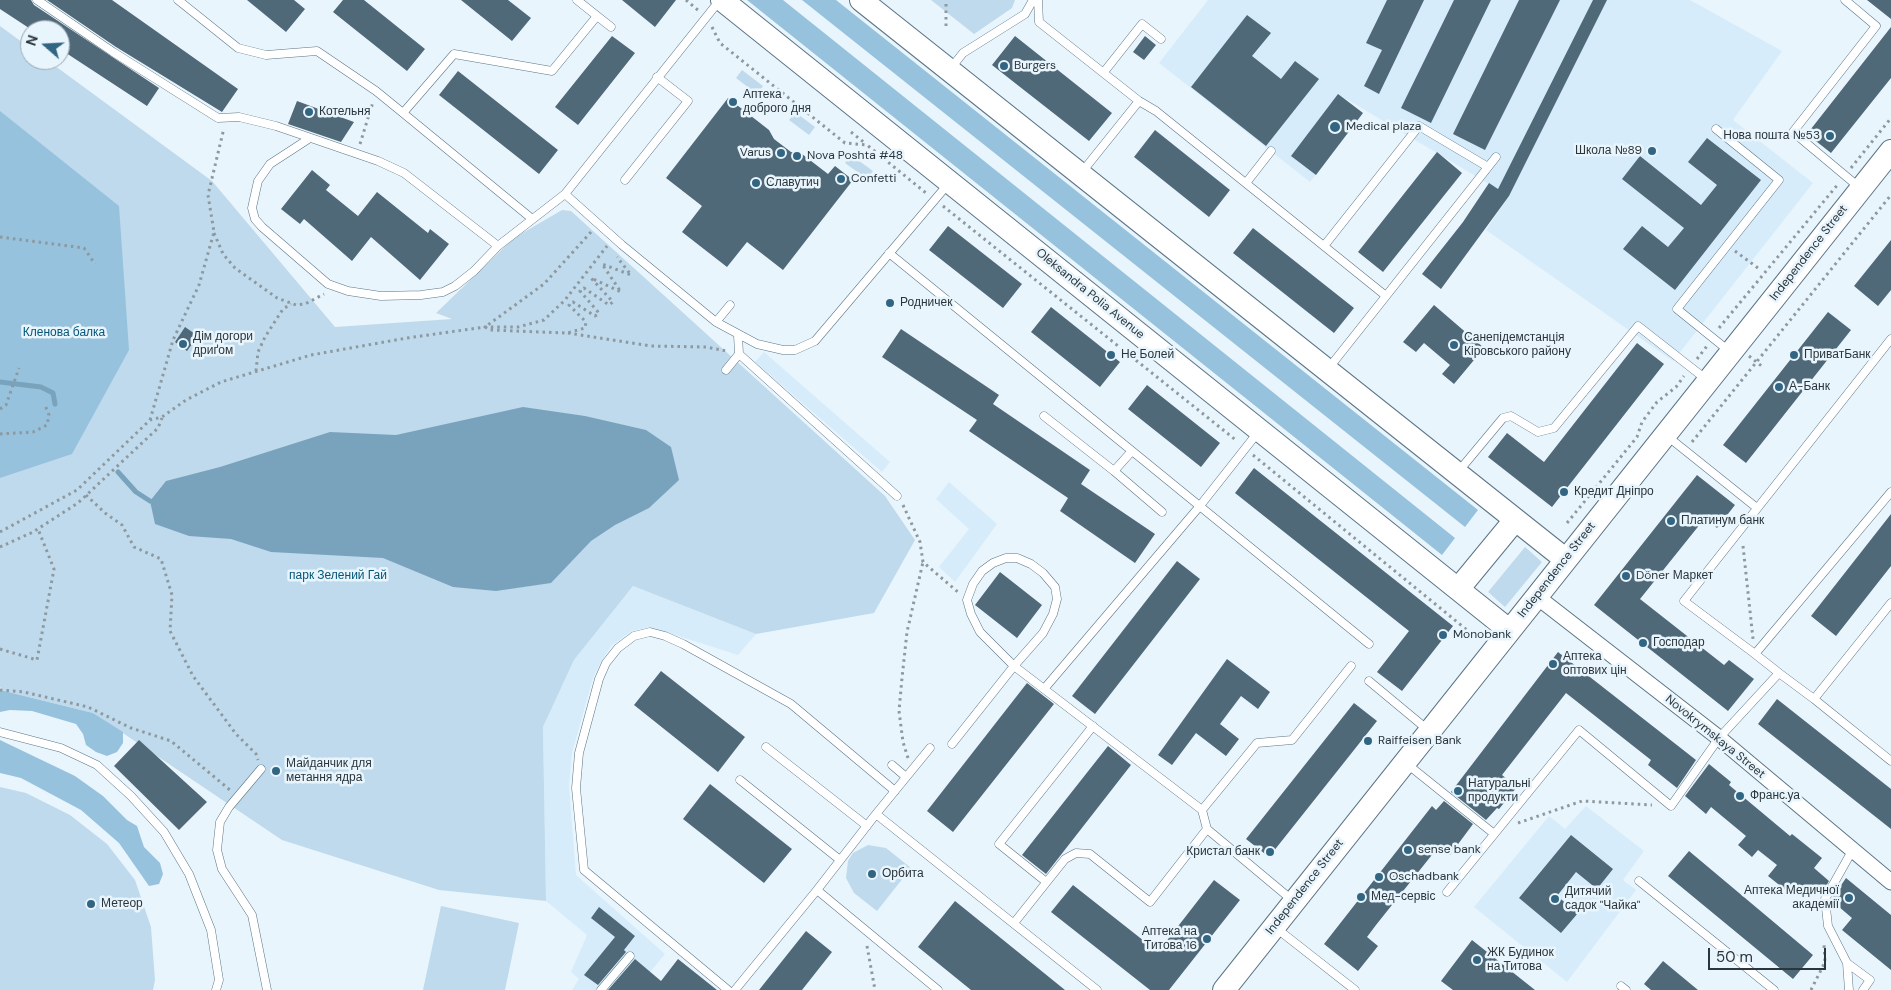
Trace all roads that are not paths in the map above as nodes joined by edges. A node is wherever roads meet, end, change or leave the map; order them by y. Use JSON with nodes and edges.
{"nodes":[{"id":1,"x":37,"y":0,"type":"edge"},
{"id":2,"x":178,"y":0,"type":"edge"},
{"id":3,"x":577,"y":0,"type":"edge"},
{"id":4,"x":721,"y":0,"type":"edge"},
{"id":5,"x":861,"y":0,"type":"edge"},
{"id":6,"x":1033,"y":0,"type":"edge"},
{"id":7,"x":1038,"y":0,"type":"edge"},
{"id":8,"x":1845,"y":0,"type":"edge"},
{"id":9,"x":597,"y":16,"type":"junction"},
{"id":10,"x":611,"y":27,"type":"dead end"},
{"id":11,"x":1161,"y":39,"type":"dead end"},
{"id":12,"x":950,"y":69,"type":"junction"},
{"id":13,"x":1104,"y":72,"type":"junction"},
{"id":14,"x":657,"y":78,"type":"junction"},
{"id":15,"x":1139,"y":101,"type":"junction"},
{"id":16,"x":403,"y":113,"type":"junction"},
{"id":17,"x":1716,"y":129,"type":"dead end"},
{"id":18,"x":310,"y":138,"type":"junction"},
{"id":19,"x":1271,"y":151,"type":"dead end"},
{"id":20,"x":1891,"y":151,"type":"edge"},
{"id":21,"x":1496,"y":156,"type":"dead end"},
{"id":22,"x":1488,"y":167,"type":"junction"},
{"id":23,"x":1081,"y":173,"type":"junction"},
{"id":24,"x":625,"y":180,"type":"dead end"},
{"id":25,"x":950,"y":182,"type":"junction"},
{"id":26,"x":1853,"y":182,"type":"junction"},
{"id":27,"x":1246,"y":183,"type":"junction"},
{"id":28,"x":565,"y":194,"type":"junction"},
{"id":29,"x":532,"y":218,"type":"junction"},
{"id":30,"x":498,"y":246,"type":"junction"},
{"id":31,"x":1324,"y":246,"type":"junction"},
{"id":32,"x":890,"y":254,"type":"junction"},
{"id":33,"x":1386,"y":296,"type":"junction"},
{"id":34,"x":730,"y":305,"type":"dead end"},
{"id":35,"x":716,"y":322,"type":"junction"},
{"id":36,"x":738,"y":335,"type":"junction"},
{"id":37,"x":1891,"y":340,"type":"edge"},
{"id":38,"x":1730,"y":352,"type":"junction"},
{"id":39,"x":739,"y":354,"type":"junction"},
{"id":40,"x":726,"y":370,"type":"dead end"},
{"id":41,"x":1327,"y":370,"type":"junction"},
{"id":42,"x":1709,"y":381,"type":"junction"},
{"id":43,"x":1044,"y":416,"type":"dead end"},
{"id":44,"x":1261,"y":430,"type":"junction"},
{"id":45,"x":1665,"y":434,"type":"junction"},
{"id":46,"x":1131,"y":452,"type":"junction"},
{"id":47,"x":1114,"y":471,"type":"junction"},
{"id":48,"x":1457,"y":474,"type":"junction"},
{"id":49,"x":1891,"y":492,"type":"edge"},
{"id":50,"x":897,"y":496,"type":"road end"},
{"id":51,"x":1199,"y":507,"type":"junction"},
{"id":52,"x":1757,"y":508,"type":"junction"},
{"id":53,"x":1162,"y":512,"type":"dead end"},
{"id":54,"x":1515,"y":520,"type":"junction"},
{"id":55,"x":1565,"y":559,"type":"junction"},
{"id":56,"x":1459,"y":588,"type":"junction"},
{"id":57,"x":1536,"y":596,"type":"junction"},
{"id":58,"x":1891,"y":603,"type":"edge"},
{"id":59,"x":1509,"y":630,"type":"junction"},
{"id":60,"x":1369,"y":644,"type":"dead end"},
{"id":61,"x":1755,"y":654,"type":"junction"},
{"id":62,"x":1014,"y":666,"type":"junction"},
{"id":63,"x":1351,"y":666,"type":"dead end"},
{"id":64,"x":1779,"y":673,"type":"junction"},
{"id":65,"x":1369,"y":681,"type":"dead end"},
{"id":66,"x":1044,"y":689,"type":"junction"},
{"id":67,"x":1814,"y":699,"type":"junction"},
{"id":68,"x":1093,"y":726,"type":"junction"},
{"id":69,"x":1430,"y":731,"type":"junction"},
{"id":70,"x":0,"y":732,"type":"edge"},
{"id":71,"x":1718,"y":738,"type":"junction"},
{"id":72,"x":952,"y":744,"type":"dead end"},
{"id":73,"x":766,"y":747,"type":"dead end"},
{"id":74,"x":930,"y":748,"type":"dead end"},
{"id":75,"x":1891,"y":761,"type":"edge"},
{"id":76,"x":1405,"y":762,"type":"junction"},
{"id":77,"x":892,"y":765,"type":"dead end"},
{"id":78,"x":261,"y":769,"type":"road end"},
{"id":79,"x":906,"y":777,"type":"junction"},
{"id":80,"x":740,"y":780,"type":"dead end"},
{"id":81,"x":895,"y":791,"type":"junction"},
{"id":82,"x":1202,"y":810,"type":"junction"},
{"id":83,"x":876,"y":814,"type":"junction"},
{"id":84,"x":867,"y":826,"type":"junction"},
{"id":85,"x":1207,"y":829,"type":"junction"},
{"id":86,"x":1494,"y":834,"type":"junction"},
{"id":87,"x":1852,"y":850,"type":"junction"},
{"id":88,"x":840,"y":860,"type":"junction"},
{"id":89,"x":1639,"y":880,"type":"dead end"},
{"id":90,"x":1046,"y":881,"type":"junction"},
{"id":91,"x":1891,"y":882,"type":"edge"},
{"id":92,"x":816,"y":890,"type":"junction"},
{"id":93,"x":1447,"y":892,"type":"dead end"},
{"id":94,"x":1293,"y":901,"type":"junction"},
{"id":95,"x":1014,"y":923,"type":"junction"},
{"id":96,"x":1274,"y":926,"type":"junction"},
{"id":97,"x":630,"y":956,"type":"dead end"},
{"id":98,"x":1847,"y":963,"type":"junction"},
{"id":99,"x":1089,"y":983,"type":"junction"},
{"id":100,"x":216,"y":990,"type":"edge"},
{"id":101,"x":267,"y":990,"type":"edge"},
{"id":102,"x":601,"y":990,"type":"edge"},
{"id":103,"x":728,"y":990,"type":"edge"},
{"id":104,"x":735,"y":990,"type":"edge"},
{"id":105,"x":938,"y":990,"type":"edge"},
{"id":106,"x":1083,"y":990,"type":"edge"},
{"id":107,"x":1097,"y":990,"type":"edge"},
{"id":108,"x":1224,"y":990,"type":"edge"},
{"id":109,"x":1355,"y":990,"type":"edge"},
{"id":110,"x":1774,"y":990,"type":"edge"},
{"id":111,"x":1849,"y":990,"type":"edge"},
{"id":112,"x":1863,"y":990,"type":"edge"}],
"edges":[{"from":1,"to":18,"type":"lane"},
{"from":2,"to":16,"type":"lane"},
{"from":3,"to":9,"type":"lane"},
{"from":4,"to":14,"type":"lane"},
{"from":4,"to":25,"type":"main road","name":"Oleksandra Polia Avenue"},
{"from":5,"to":12,"type":"main road"},
{"from":6,"to":12,"type":"lane"},
{"from":7,"to":13,"type":"lane"},
{"from":8,"to":26,"type":"lane"},
{"from":9,"to":10,"type":"lane"},
{"from":9,"to":16,"type":"lane"},
{"from":11,"to":13,"type":"lane"},
{"from":12,"to":23,"type":"main road"},
{"from":13,"to":15,"type":"lane"},
{"from":14,"to":24,"type":"lane"},
{"from":14,"to":28,"type":"lane"},
{"from":15,"to":23,"type":"lane"},
{"from":15,"to":27,"type":"lane"},
{"from":16,"to":29,"type":"lane"},
{"from":17,"to":38,"type":"lane"},
{"from":18,"to":30,"type":"lane"},
{"from":18,"to":30,"type":"lane"},
{"from":19,"to":27,"type":"lane"},
{"from":20,"to":26,"type":"main road","name":"Independence Street"},
{"from":21,"to":22,"type":"lane"},
{"from":22,"to":31,"type":"lane"},
{"from":22,"to":33,"type":"lane"},
{"from":23,"to":41,"type":"main road"},
{"from":25,"to":32,"type":"lane"},
{"from":25,"to":44,"type":"main road","name":"Oleksandra Polia Avenue"},
{"from":26,"to":38,"type":"main road","name":"Independence Street"},
{"from":27,"to":31,"type":"lane"},
{"from":28,"to":29,"type":"lane"},
{"from":28,"to":35,"type":"lane"},
{"from":29,"to":30,"type":"lane"},
{"from":31,"to":33,"type":"lane"},
{"from":32,"to":36,"type":"lane"},
{"from":32,"to":46,"type":"lane"},
{"from":33,"to":41,"type":"lane"},
{"from":34,"to":35,"type":"lane"},
{"from":35,"to":36,"type":"lane"},
{"from":36,"to":39,"type":"lane"},
{"from":37,"to":52,"type":"lane"},
{"from":38,"to":42,"type":"main road","name":"Independence Street"},
{"from":39,"to":40,"type":"lane"},
{"from":39,"to":50,"type":"lane"},
{"from":41,"to":48,"type":"main road"},
{"from":42,"to":45,"type":"main road","name":"Independence Street"},
{"from":42,"to":48,"type":"lane"},
{"from":43,"to":47,"type":"lane"},
{"from":44,"to":51,"type":"lane"},
{"from":44,"to":56,"type":"main road","name":"Oleksandra Polia Avenue"},
{"from":45,"to":52,"type":"lane"},
{"from":45,"to":55,"type":"main road","name":"Independence Street"},
{"from":46,"to":47,"type":"lane"},
{"from":46,"to":51,"type":"lane"},
{"from":47,"to":53,"type":"lane"},
{"from":48,"to":54,"type":"main road"},
{"from":49,"to":61,"type":"lane"},
{"from":51,"to":60,"type":"lane"},
{"from":51,"to":66,"type":"lane"},
{"from":52,"to":61,"type":"lane"},
{"from":54,"to":55,"type":"main road"},
{"from":54,"to":56,"type":"main road"},
{"from":55,"to":57,"type":"main road","name":"Independence Street"},
{"from":56,"to":59,"type":"main road","name":"Oleksandra Polia Avenue"},
{"from":57,"to":59,"type":"main road","name":"Independence Street"},
{"from":57,"to":71,"type":"street","name":"Novokrymskaya Street"},
{"from":58,"to":67,"type":"lane"},
{"from":59,"to":69,"type":"main road","name":"Independence Street"},
{"from":61,"to":64,"type":"lane"},
{"from":62,"to":62,"type":"lane"},
{"from":62,"to":66,"type":"lane"},
{"from":62,"to":72,"type":"lane"},
{"from":63,"to":82,"type":"lane"},
{"from":64,"to":67,"type":"lane"},
{"from":64,"to":71,"type":"lane"},
{"from":65,"to":69,"type":"lane"},
{"from":66,"to":68,"type":"lane"},
{"from":67,"to":75,"type":"lane"},
{"from":68,"to":82,"type":"lane"},
{"from":68,"to":90,"type":"lane"},
{"from":69,"to":76,"type":"main road","name":"Independence Street"},
{"from":70,"to":100,"type":"lane"},
{"from":71,"to":86,"type":"lane"},
{"from":71,"to":87,"type":"street","name":"Novokrymskaya Street"},
{"from":73,"to":84,"type":"lane"},
{"from":74,"to":79,"type":"lane"},
{"from":76,"to":86,"type":"lane"},
{"from":76,"to":94,"type":"main road","name":"Independence Street"},
{"from":77,"to":79,"type":"lane"},
{"from":78,"to":101,"type":"lane"},
{"from":79,"to":81,"type":"lane"},
{"from":80,"to":88,"type":"lane"},
{"from":81,"to":83,"type":"lane"},
{"from":81,"to":103,"type":"lane"},
{"from":82,"to":85,"type":"lane"},
{"from":83,"to":84,"type":"lane"},
{"from":83,"to":95,"type":"lane"},
{"from":84,"to":88,"type":"lane"},
{"from":85,"to":90,"type":"lane"},
{"from":85,"to":94,"type":"lane"},
{"from":86,"to":93,"type":"lane"},
{"from":87,"to":91,"type":"street","name":"Novokrymskaya Street"},
{"from":87,"to":98,"type":"lane"},
{"from":88,"to":92,"type":"lane"},
{"from":89,"to":110,"type":"lane"},
{"from":90,"to":95,"type":"lane"},
{"from":92,"to":104,"type":"lane"},
{"from":92,"to":105,"type":"lane"},
{"from":94,"to":96,"type":"main road","name":"Independence Street"},
{"from":95,"to":99,"type":"lane"},
{"from":96,"to":108,"type":"main road","name":"Independence Street"},
{"from":96,"to":109,"type":"lane"},
{"from":97,"to":102,"type":"lane"},
{"from":98,"to":111,"type":"lane"},
{"from":98,"to":112,"type":"lane"},
{"from":99,"to":106,"type":"lane"},
{"from":99,"to":107,"type":"lane"}]}
